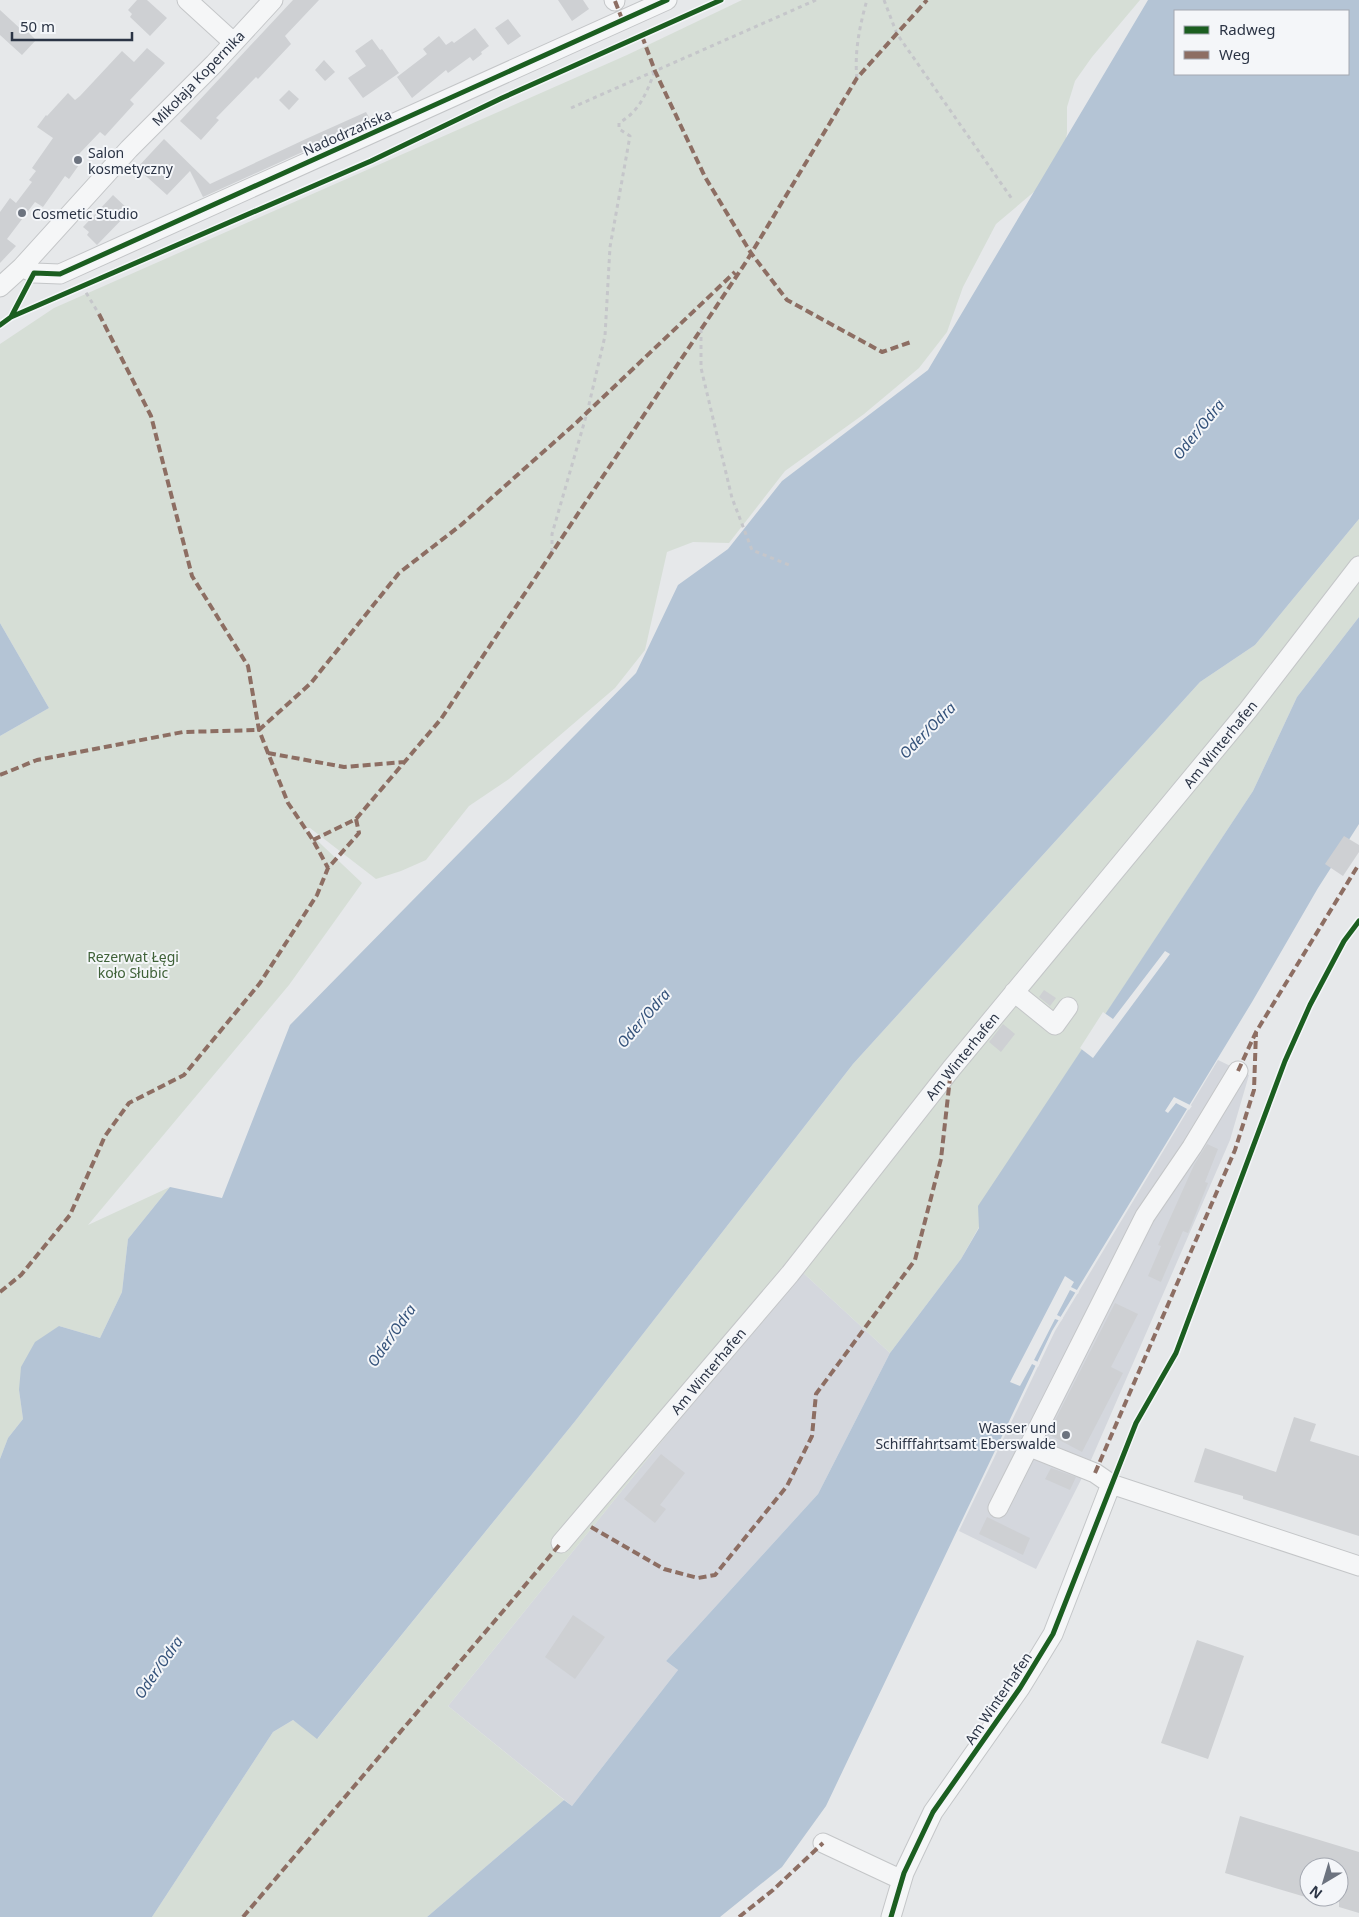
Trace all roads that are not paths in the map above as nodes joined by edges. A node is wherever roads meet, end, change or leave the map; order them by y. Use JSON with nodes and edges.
{"nodes":[{"id":1,"x":187,"y":0,"type":"edge"},
{"id":2,"x":273,"y":0,"type":"edge"},
{"id":3,"x":668,"y":0,"type":"edge"},
{"id":4,"x":233,"y":42,"type":"junction"},
{"id":5,"x":22,"y":267,"type":"junction"},
{"id":6,"x":0,"y":287,"type":"edge"},
{"id":7,"x":1359,"y":566,"type":"edge"},
{"id":8,"x":1014,"y":992,"type":"junction"},
{"id":9,"x":1068,"y":1007,"type":"dead end"},
{"id":10,"x":1238,"y":1071,"type":"dead end"},
{"id":11,"x":1030,"y":1447,"type":"junction"},
{"id":12,"x":1111,"y":1484,"type":"junction"},
{"id":13,"x":998,"y":1508,"type":"dead end"},
{"id":14,"x":561,"y":1543,"type":"dead end"},
{"id":15,"x":1359,"y":1566,"type":"edge"},
{"id":16,"x":823,"y":1843,"type":"dead end"},
{"id":17,"x":902,"y":1880,"type":"junction"},
{"id":18,"x":891,"y":1917,"type":"edge"}],
"edges":[{"from":1,"to":4,"type":"street"},
{"from":2,"to":4,"type":"street","name":"Mikołaja Kopernika"},
{"from":3,"to":5,"type":"street","name":"Nadodrzańska"},
{"from":4,"to":5,"type":"street","name":"Mikołaja Kopernika"},
{"from":5,"to":6,"type":"street","name":"Mikołaja Kopernika"},
{"from":7,"to":8,"type":"street","name":"Am Winterhafen"},
{"from":8,"to":9,"type":"street"},
{"from":8,"to":14,"type":"street","name":"Am Winterhafen"},
{"from":10,"to":11,"type":"street"},
{"from":11,"to":12,"type":"street"},
{"from":11,"to":13,"type":"street"},
{"from":12,"to":15,"type":"street"},
{"from":12,"to":17,"type":"street","name":"Am Winterhafen"},
{"from":16,"to":17,"type":"street"},
{"from":17,"to":18,"type":"street","name":"Am Winterhafen"}]}
